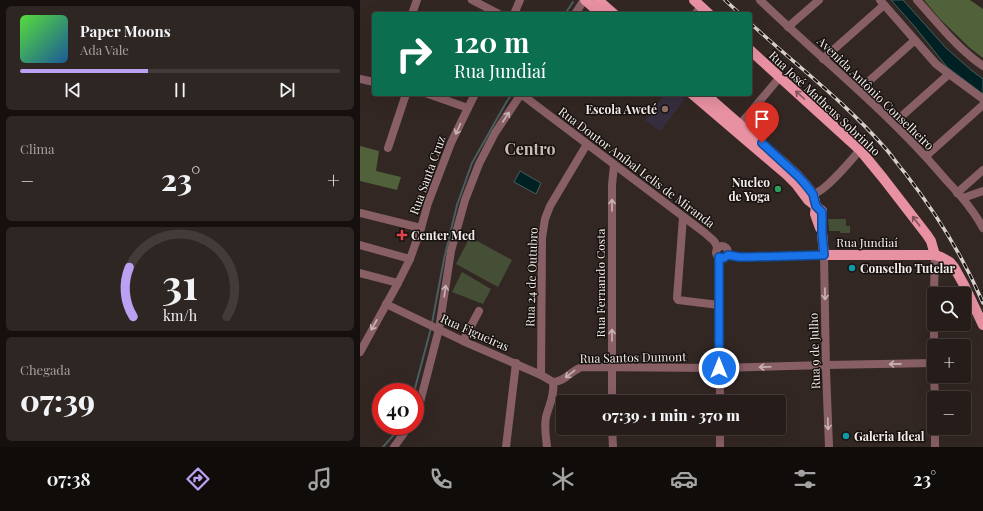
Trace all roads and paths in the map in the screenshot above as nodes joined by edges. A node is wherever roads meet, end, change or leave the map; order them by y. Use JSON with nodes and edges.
{"nodes":[{"id":1,"x":417,"y":0,"type":"edge"},
{"id":2,"x":472,"y":0,"type":"edge"},
{"id":3,"x":520,"y":0,"type":"edge"},
{"id":4,"x":585,"y":0,"type":"edge"},
{"id":5,"x":598,"y":0,"type":"edge"},
{"id":6,"x":760,"y":0,"type":"edge"},
{"id":7,"x":818,"y":0,"type":"edge"},
{"id":8,"x":917,"y":0,"type":"edge"},
{"id":9,"x":882,"y":2,"type":"edge"},
{"id":10,"x":413,"y":12,"type":"edge"},
{"id":11,"x":495,"y":12,"type":"edge"},
{"id":12,"x":515,"y":12,"type":"edge"},
{"id":13,"x":576,"y":12,"type":"edge"},
{"id":14,"x":599,"y":12,"type":"edge"},
{"id":15,"x":612,"y":12,"type":"edge"},
{"id":16,"x":788,"y":27,"type":"junction"},
{"id":17,"x":915,"y":40,"type":"junction"},
{"id":18,"x":752,"y":52,"type":"edge"},
{"id":19,"x":823,"y":58,"type":"junction"},
{"id":20,"x":983,"y":66,"type":"edge"},
{"id":21,"x":948,"y":74,"type":"junction"},
{"id":22,"x":780,"y":77,"type":"junction"},
{"id":23,"x":360,"y":79,"type":"edge"},
{"id":24,"x":372,"y":82,"type":"edge"},
{"id":25,"x":859,"y":90,"type":"junction"},
{"id":26,"x":405,"y":96,"type":"edge"},
{"id":27,"x":434,"y":96,"type":"edge"},
{"id":28,"x":474,"y":96,"type":"edge"},
{"id":29,"x":520,"y":96,"type":"edge"},
{"id":30,"x":524,"y":96,"type":"edge"},
{"id":31,"x":695,"y":96,"type":"edge"},
{"id":32,"x":707,"y":96,"type":"edge"},
{"id":33,"x":983,"y":99,"type":"edge"},
{"id":34,"x":983,"y":105,"type":"edge"},
{"id":35,"x":468,"y":108,"type":"junction"},
{"id":36,"x":894,"y":123,"type":"junction"},
{"id":37,"x":737,"y":128,"type":"junction"},
{"id":38,"x":587,"y":144,"type":"junction"},
{"id":39,"x":388,"y":148,"type":"dead end"},
{"id":40,"x":860,"y":150,"type":"junction"},
{"id":41,"x":926,"y":156,"type":"junction"},
{"id":42,"x":614,"y":165,"type":"junction"},
{"id":43,"x":983,"y":170,"type":"edge"},
{"id":44,"x":826,"y":186,"type":"junction"},
{"id":45,"x":983,"y":191,"type":"edge"},
{"id":46,"x":813,"y":194,"type":"junction"},
{"id":47,"x":960,"y":196,"type":"junction"},
{"id":48,"x":816,"y":206,"type":"junction"},
{"id":49,"x":360,"y":213,"type":"edge"},
{"id":50,"x":683,"y":217,"type":"junction"},
{"id":51,"x":421,"y":228,"type":"junction"},
{"id":52,"x":983,"y":228,"type":"edge"},
{"id":53,"x":360,"y":245,"type":"edge"},
{"id":54,"x":718,"y":248,"type":"junction"},
{"id":55,"x":728,"y":255,"type":"junction"},
{"id":56,"x":824,"y":255,"type":"junction"},
{"id":57,"x":935,"y":255,"type":"junction"},
{"id":58,"x":719,"y":257,"type":"junction"},
{"id":59,"x":410,"y":259,"type":"junction"},
{"id":60,"x":360,"y":273,"type":"edge"},
{"id":61,"x":398,"y":283,"type":"junction"},
{"id":62,"x":934,"y":287,"type":"edge"},
{"id":63,"x":386,"y":304,"type":"junction"},
{"id":64,"x":719,"y":305,"type":"junction"},
{"id":65,"x":479,"y":311,"type":"dead end"},
{"id":66,"x":983,"y":325,"type":"edge"},
{"id":67,"x":439,"y":329,"type":"junction"},
{"id":68,"x":464,"y":341,"type":"junction"},
{"id":69,"x":361,"y":346,"type":"edge"},
{"id":70,"x":516,"y":363,"type":"junction"},
{"id":71,"x":927,"y":364,"type":"edge"},
{"id":72,"x":826,"y":365,"type":"junction"},
{"id":73,"x":612,"y":367,"type":"junction"},
{"id":74,"x":719,"y":368,"type":"junction"},
{"id":75,"x":541,"y":375,"type":"junction"},
{"id":76,"x":553,"y":382,"type":"junction"},
{"id":77,"x":424,"y":387,"type":"edge"},
{"id":78,"x":612,"y":395,"type":"edge"},
{"id":79,"x":720,"y":395,"type":"edge"},
{"id":80,"x":403,"y":435,"type":"edge"},
{"id":81,"x":612,"y":435,"type":"edge"},
{"id":82,"x":720,"y":435,"type":"edge"},
{"id":83,"x":935,"y":435,"type":"edge"},
{"id":84,"x":394,"y":447,"type":"edge"},
{"id":85,"x":506,"y":447,"type":"edge"},
{"id":86,"x":547,"y":447,"type":"edge"},
{"id":87,"x":613,"y":447,"type":"edge"},
{"id":88,"x":720,"y":447,"type":"edge"},
{"id":89,"x":829,"y":447,"type":"edge"},
{"id":90,"x":935,"y":447,"type":"edge"}],
"edges":[{"from":1,"to":10,"type":"street"},
{"from":2,"to":11,"type":"street"},
{"from":3,"to":12,"type":"street"},
{"from":4,"to":13,"type":"street"},
{"from":4,"to":14,"type":"main road"},
{"from":5,"to":15,"type":"main road"},
{"from":6,"to":16,"type":"street","name":"Avenida Antônio Conselheiro"},
{"from":7,"to":16,"type":"street"},
{"from":8,"to":20,"type":"street"},
{"from":9,"to":17,"type":"street"},
{"from":9,"to":19,"type":"street"},
{"from":16,"to":19,"type":"street","name":"Avenida Antônio Conselheiro"},
{"from":17,"to":21,"type":"street"},
{"from":17,"to":25,"type":"street"},
{"from":18,"to":22,"type":"main road","name":"Rua José Matheus Sobrinho"},
{"from":19,"to":25,"type":"street","name":"Avenida Antônio Conselheiro"},
{"from":21,"to":33,"type":"street"},
{"from":21,"to":36,"type":"street"},
{"from":22,"to":37,"type":"street"},
{"from":40,"to":22,"type":"main road","name":"Rua José Matheus Sobrinho","one_way":true},
{"from":23,"to":24,"type":"street"},
{"from":25,"to":36,"type":"street","name":"Avenida Antônio Conselheiro"},
{"from":26,"to":39,"type":"street"},
{"from":27,"to":35,"type":"street"},
{"from":28,"to":35,"type":"street","name":"Rua Santa Cruz"},
{"from":67,"to":29,"type":"street","one_way":true},
{"from":30,"to":38,"type":"street","name":"Rua Doutor Aníbal Lelis de Miranda"},
{"from":31,"to":37,"type":"main road"},
{"from":32,"to":37,"type":"main road"},
{"from":34,"to":41,"type":"street"},
{"from":35,"to":51,"type":"street","name":"Rua Santa Cruz","one_way":true},
{"from":36,"to":41,"type":"street","name":"Avenida Antônio Conselheiro"},
{"from":37,"to":46,"type":"main road"},
{"from":37,"to":48,"type":"main road"},
{"from":38,"to":42,"type":"street","name":"Rua Doutor Aníbal Lelis de Miranda"},
{"from":38,"to":75,"type":"street","name":"Rua 24 de Outubro"},
{"from":40,"to":44,"type":"street"},
{"from":57,"to":40,"type":"main road","name":"Rua José Matheus Sobrinho","one_way":true},
{"from":41,"to":47,"type":"street","name":"Avenida Antônio Conselheiro"},
{"from":42,"to":50,"type":"street","name":"Rua Doutor Aníbal Lelis de Miranda"},
{"from":73,"to":42,"type":"street","name":"Rua Fernando Costa","one_way":true},
{"from":43,"to":47,"type":"street"},
{"from":44,"to":46,"type":"street"},
{"from":44,"to":48,"type":"street"},
{"from":45,"to":47,"type":"street"},
{"from":46,"to":48,"type":"main road"},
{"from":47,"to":52,"type":"street","name":"Avenida Antônio Conselheiro"},
{"from":48,"to":56,"type":"main road"},
{"from":49,"to":51,"type":"street"},
{"from":50,"to":54,"type":"street","name":"Rua Doutor Aníbal Lelis de Miranda"},
{"from":50,"to":64,"type":"street"},
{"from":51,"to":59,"type":"street","name":"Rua Santa Cruz"},
{"from":53,"to":59,"type":"street"},
{"from":54,"to":55,"type":"street"},
{"from":54,"to":58,"type":"street"},
{"from":55,"to":56,"type":"street","name":"Rua Jundiaí"},
{"from":55,"to":58,"type":"street"},
{"from":56,"to":57,"type":"main road","name":"Rua Jundiaí"},
{"from":56,"to":72,"type":"street","name":"Rua 9 de Julho","one_way":true},
{"from":57,"to":62,"type":"street"},
{"from":57,"to":66,"type":"main road"},
{"from":58,"to":64,"type":"street"},
{"from":59,"to":61,"type":"street","name":"Rua Santa Cruz"},
{"from":60,"to":61,"type":"street"},
{"from":61,"to":63,"type":"street","name":"Rua Santa Cruz"},
{"from":63,"to":67,"type":"street","name":"Rua Figueiras"},
{"from":63,"to":69,"type":"street","name":"Rua Santa Cruz","one_way":true},
{"from":64,"to":74,"type":"street"},
{"from":65,"to":68,"type":"street"},
{"from":67,"to":68,"type":"street","name":"Rua Figueiras"},
{"from":67,"to":77,"type":"street"},
{"from":68,"to":70,"type":"street","name":"Rua Figueiras"},
{"from":70,"to":75,"type":"street","name":"Rua Figueiras"},
{"from":70,"to":85,"type":"street"},
{"from":71,"to":72,"type":"street","name":"Rua Santos Dumont","one_way":true},
{"from":72,"to":74,"type":"street","name":"Rua Santos Dumont","one_way":true},
{"from":72,"to":89,"type":"street","name":"Rua 9 de Julho","one_way":true},
{"from":73,"to":74,"type":"street","name":"Rua Santos Dumont"},
{"from":73,"to":76,"type":"street","name":"Rua Santos Dumont","one_way":true},
{"from":73,"to":78,"type":"street","name":"Rua Fernando Costa"},
{"from":74,"to":79,"type":"street"},
{"from":75,"to":76,"type":"street","name":"Rua Figueiras"},
{"from":76,"to":86,"type":"street"},
{"from":80,"to":84,"type":"street"},
{"from":81,"to":87,"type":"street"},
{"from":82,"to":88,"type":"street"},
{"from":83,"to":90,"type":"street"}]}
